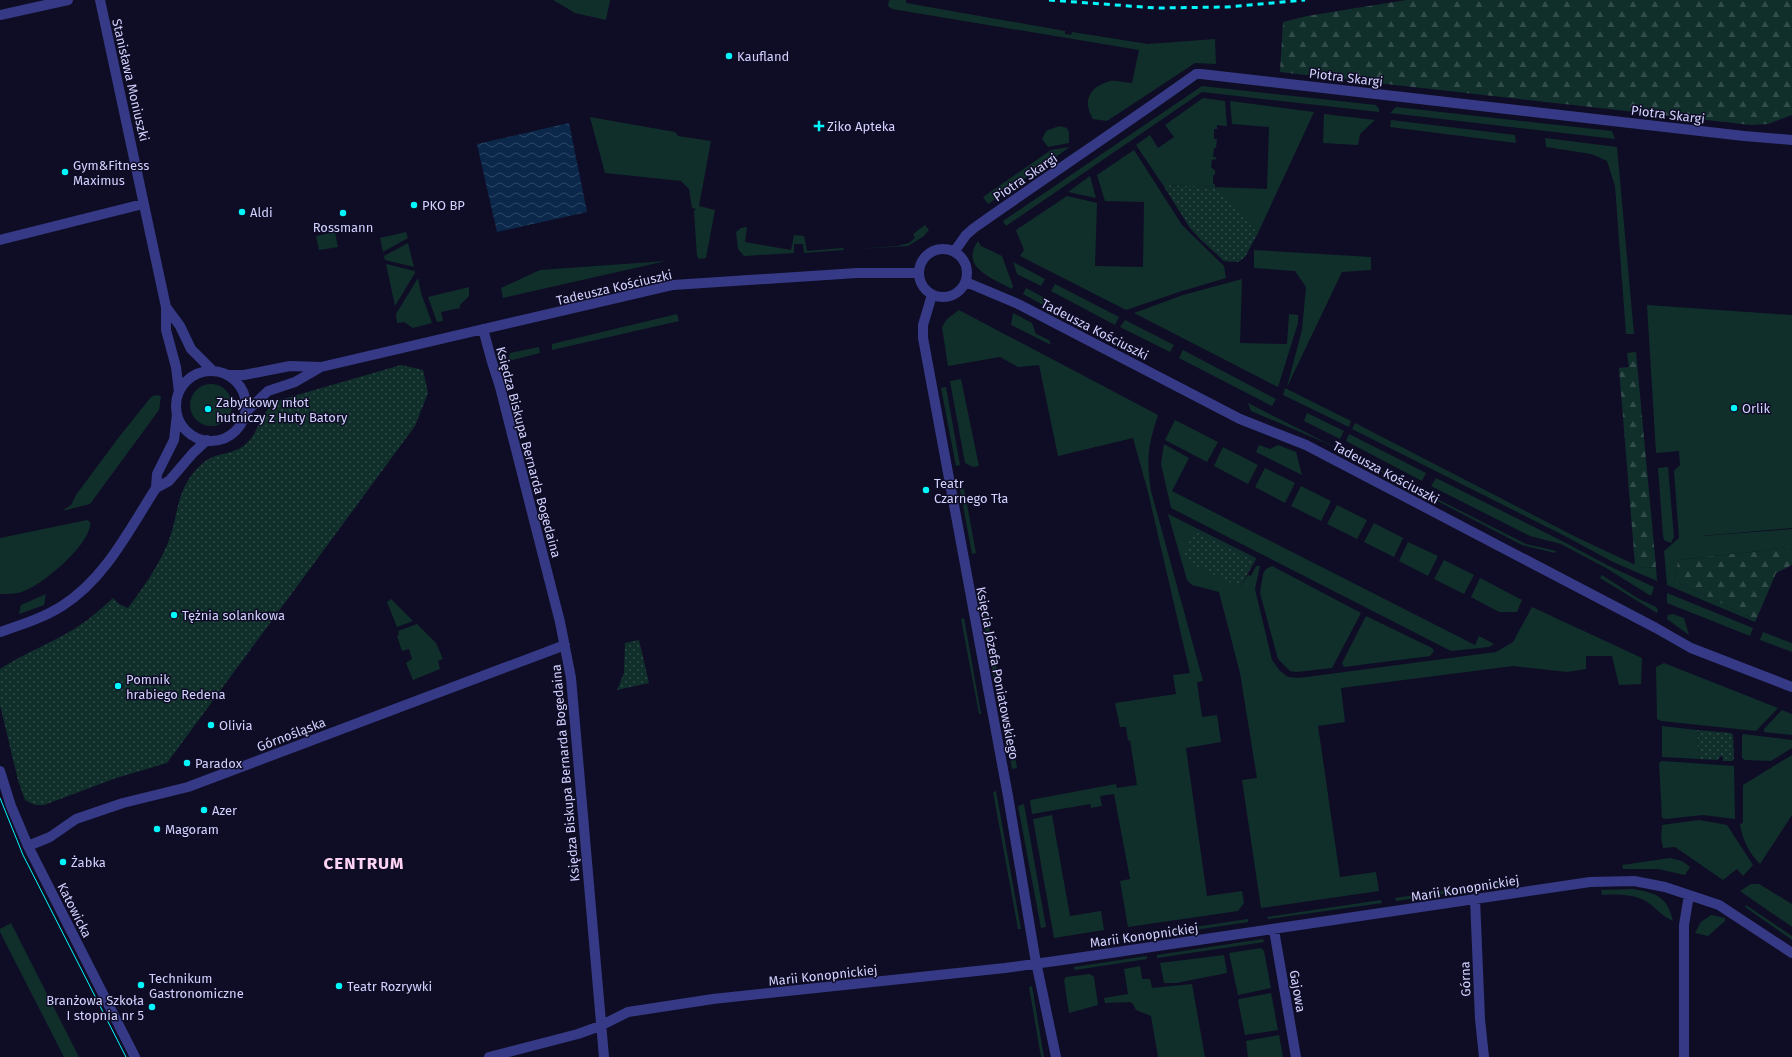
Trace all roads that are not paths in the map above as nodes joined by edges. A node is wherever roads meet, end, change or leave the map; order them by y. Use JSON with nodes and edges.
{"nodes":[{"id":1,"x":68,"y":0,"type":"edge"},
{"id":2,"x":100,"y":0,"type":"edge"},
{"id":3,"x":0,"y":15,"type":"edge"},
{"id":4,"x":1792,"y":140,"type":"edge"},
{"id":5,"x":143,"y":204,"type":"junction"},
{"id":6,"x":0,"y":240,"type":"edge"},
{"id":7,"x":954,"y":252,"type":"junction"},
{"id":8,"x":919,"y":273,"type":"junction"},
{"id":9,"x":966,"y":282,"type":"junction"},
{"id":10,"x":932,"y":295,"type":"junction"},
{"id":11,"x":166,"y":307,"type":"junction"},
{"id":12,"x":484,"y":329,"type":"junction"},
{"id":13,"x":321,"y":367,"type":"junction"},
{"id":14,"x":213,"y":371,"type":"junction"},
{"id":15,"x":228,"y":375,"type":"junction"},
{"id":16,"x":179,"y":392,"type":"junction"},
{"id":17,"x":246,"y":412,"type":"junction"},
{"id":18,"x":177,"y":413,"type":"junction"},
{"id":19,"x":207,"y":440,"type":"junction"},
{"id":20,"x":156,"y":488,"type":"junction"},
{"id":21,"x":0,"y":632,"type":"edge"},
{"id":22,"x":565,"y":645,"type":"junction"},
{"id":23,"x":1792,"y":687,"type":"edge"},
{"id":24,"x":0,"y":771,"type":"edge"},
{"id":25,"x":28,"y":846,"type":"junction"},
{"id":26,"x":1689,"y":895,"type":"junction"},
{"id":27,"x":1475,"y":899,"type":"junction"},
{"id":28,"x":1274,"y":930,"type":"junction"},
{"id":29,"x":1792,"y":952,"type":"edge"},
{"id":30,"x":1037,"y":963,"type":"junction"},
{"id":31,"x":600,"y":1026,"type":"junction"},
{"id":32,"x":135,"y":1057,"type":"edge"},
{"id":33,"x":489,"y":1057,"type":"edge"},
{"id":34,"x":604,"y":1057,"type":"edge"},
{"id":35,"x":1056,"y":1057,"type":"edge"},
{"id":36,"x":1296,"y":1057,"type":"edge"},
{"id":37,"x":1484,"y":1057,"type":"edge"},
{"id":38,"x":1684,"y":1057,"type":"edge"}],
"edges":[{"from":1,"to":3,"type":"street"},
{"from":2,"to":5,"type":"street","name":"Stanisława Moniuszki"},
{"from":4,"to":7,"type":"street","name":"Piotra Skargi"},
{"from":5,"to":6,"type":"street"},
{"from":5,"to":11,"type":"street","name":"Stanisława Moniuszki"},
{"from":7,"to":8,"type":"street"},
{"from":7,"to":9,"type":"street"},
{"from":8,"to":10,"type":"street"},
{"from":8,"to":12,"type":"street","name":"Tadeusza Kościuszki"},
{"from":9,"to":10,"type":"street"},
{"from":9,"to":23,"type":"street","name":"Tadeusza Kościuszki"},
{"from":10,"to":30,"type":"street","name":"Księcia Józefa Poniatowskiego"},
{"from":11,"to":14,"type":"street"},
{"from":11,"to":16,"type":"street"},
{"from":12,"to":13,"type":"street","name":"Tadeusza Kościuszki"},
{"from":12,"to":22,"type":"street","name":"Księdza Biskupa Bernarda Bogedaina"},
{"from":13,"to":15,"type":"street","name":"Tadeusza Kościuszki"},
{"from":13,"to":17,"type":"street","name":"Tadeusza Kościuszki"},
{"from":14,"to":15,"type":"street"},
{"from":14,"to":16,"type":"street"},
{"from":15,"to":17,"type":"street"},
{"from":16,"to":18,"type":"street"},
{"from":17,"to":19,"type":"street"},
{"from":18,"to":19,"type":"street"},
{"from":18,"to":20,"type":"street"},
{"from":19,"to":20,"type":"street"},
{"from":20,"to":21,"type":"street"},
{"from":22,"to":25,"type":"street","name":"Górnośląska"},
{"from":22,"to":31,"type":"street","name":"Księdza Biskupa Bernarda Bogedaina"},
{"from":24,"to":25,"type":"street","name":"Katowicka"},
{"from":25,"to":32,"type":"street","name":"Katowicka"},
{"from":26,"to":27,"type":"street","name":"Marii Konopnickiej"},
{"from":26,"to":29,"type":"street","name":"Marii Konopnickiej"},
{"from":26,"to":38,"type":"street"},
{"from":27,"to":28,"type":"street","name":"Marii Konopnickiej"},
{"from":27,"to":37,"type":"street","name":"Górna"},
{"from":28,"to":30,"type":"street","name":"Marii Konopnickiej"},
{"from":28,"to":36,"type":"street","name":"Gajowa"},
{"from":30,"to":31,"type":"street","name":"Marii Konopnickiej"},
{"from":30,"to":35,"type":"street","name":"Księcia Józefa Poniatowskiego"},
{"from":31,"to":33,"type":"street","name":"Marii Konopnickiej"},
{"from":31,"to":34,"type":"street","name":"Księdza Biskupa Bernarda Bogedaina"}]}
